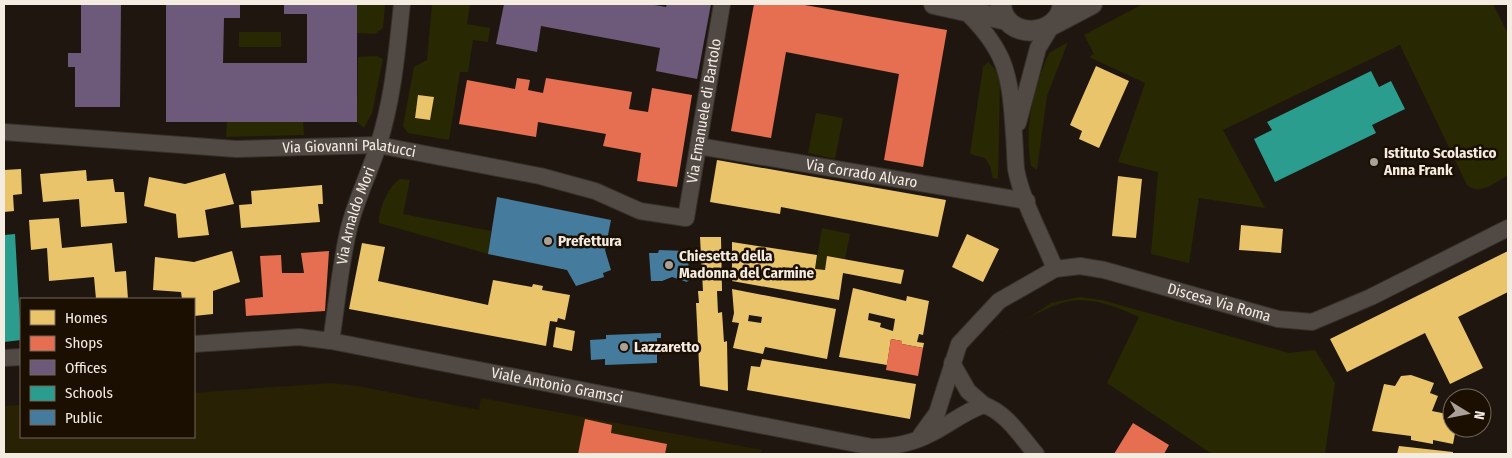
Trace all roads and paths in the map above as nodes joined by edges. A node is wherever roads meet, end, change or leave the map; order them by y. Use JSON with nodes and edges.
{"nodes":[{"id":1,"x":402,"y":4,"type":"edge"},
{"id":2,"x":722,"y":4,"type":"edge"},
{"id":3,"x":934,"y":4,"type":"edge"},
{"id":4,"x":1063,"y":4,"type":"edge"},
{"id":5,"x":1092,"y":4,"type":"edge"},
{"id":6,"x":963,"y":9,"type":"junction"},
{"id":7,"x":1004,"y":12,"type":"edge"},
{"id":8,"x":1052,"y":24,"type":"junction"},
{"id":9,"x":4,"y":132,"type":"edge"},
{"id":10,"x":1014,"y":137,"type":"junction"},
{"id":11,"x":378,"y":146,"type":"junction"},
{"id":12,"x":698,"y":146,"type":"junction"},
{"id":13,"x":1027,"y":200,"type":"junction"},
{"id":14,"x":686,"y":218,"type":"joint"},
{"id":15,"x":1508,"y":228,"type":"edge"},
{"id":16,"x":1055,"y":269,"type":"junction"},
{"id":17,"x":332,"y":341,"type":"junction"},
{"id":18,"x":195,"y":344,"type":"edge"},
{"id":19,"x":20,"y":357,"type":"edge"},
{"id":20,"x":4,"y":358,"type":"edge"},
{"id":21,"x":952,"y":363,"type":"junction"},
{"id":22,"x":984,"y":405,"type":"junction"},
{"id":23,"x":918,"y":439,"type":"junction"},
{"id":24,"x":1036,"y":454,"type":"edge"}],
"edges":[{"from":1,"to":11,"type":"street","name":"Via Arnaldo Mori"},
{"from":2,"to":12,"type":"street","name":"Via Emanuele di Bartolo"},
{"from":3,"to":6,"type":"street"},
{"from":4,"to":8,"type":"street"},
{"from":5,"to":8,"type":"street"},
{"from":6,"to":7,"type":"street"},
{"from":6,"to":10,"type":"street"},
{"from":7,"to":8,"type":"street"},
{"from":8,"to":10,"type":"street"},
{"from":9,"to":11,"type":"street","name":"Via Giovanni Palatucci"},
{"from":10,"to":13,"type":"street"},
{"from":11,"to":14,"type":"street","name":"Via Giovanni Palatucci"},
{"from":11,"to":17,"type":"street","name":"Via Arnaldo Mori"},
{"from":12,"to":13,"type":"street","name":"Via Corrado Alvaro"},
{"from":12,"to":14,"type":"street","name":"Via Emanuele di Bartolo"},
{"from":13,"to":16,"type":"street"},
{"from":15,"to":16,"type":"street","name":"Discesa Via Roma"},
{"from":16,"to":21,"type":"street","name":"Discesa Via Roma"},
{"from":17,"to":18,"type":"street","name":"Viale Antonio Gramsci"},
{"from":17,"to":23,"type":"street","name":"Viale Antonio Gramsci"},
{"from":19,"to":20,"type":"street"},
{"from":21,"to":22,"type":"street"},
{"from":21,"to":23,"type":"street","name":"Discesa Via Roma"},
{"from":22,"to":23,"type":"street","name":"Viale Antonio Gramsci"},
{"from":22,"to":24,"type":"street"}]}
